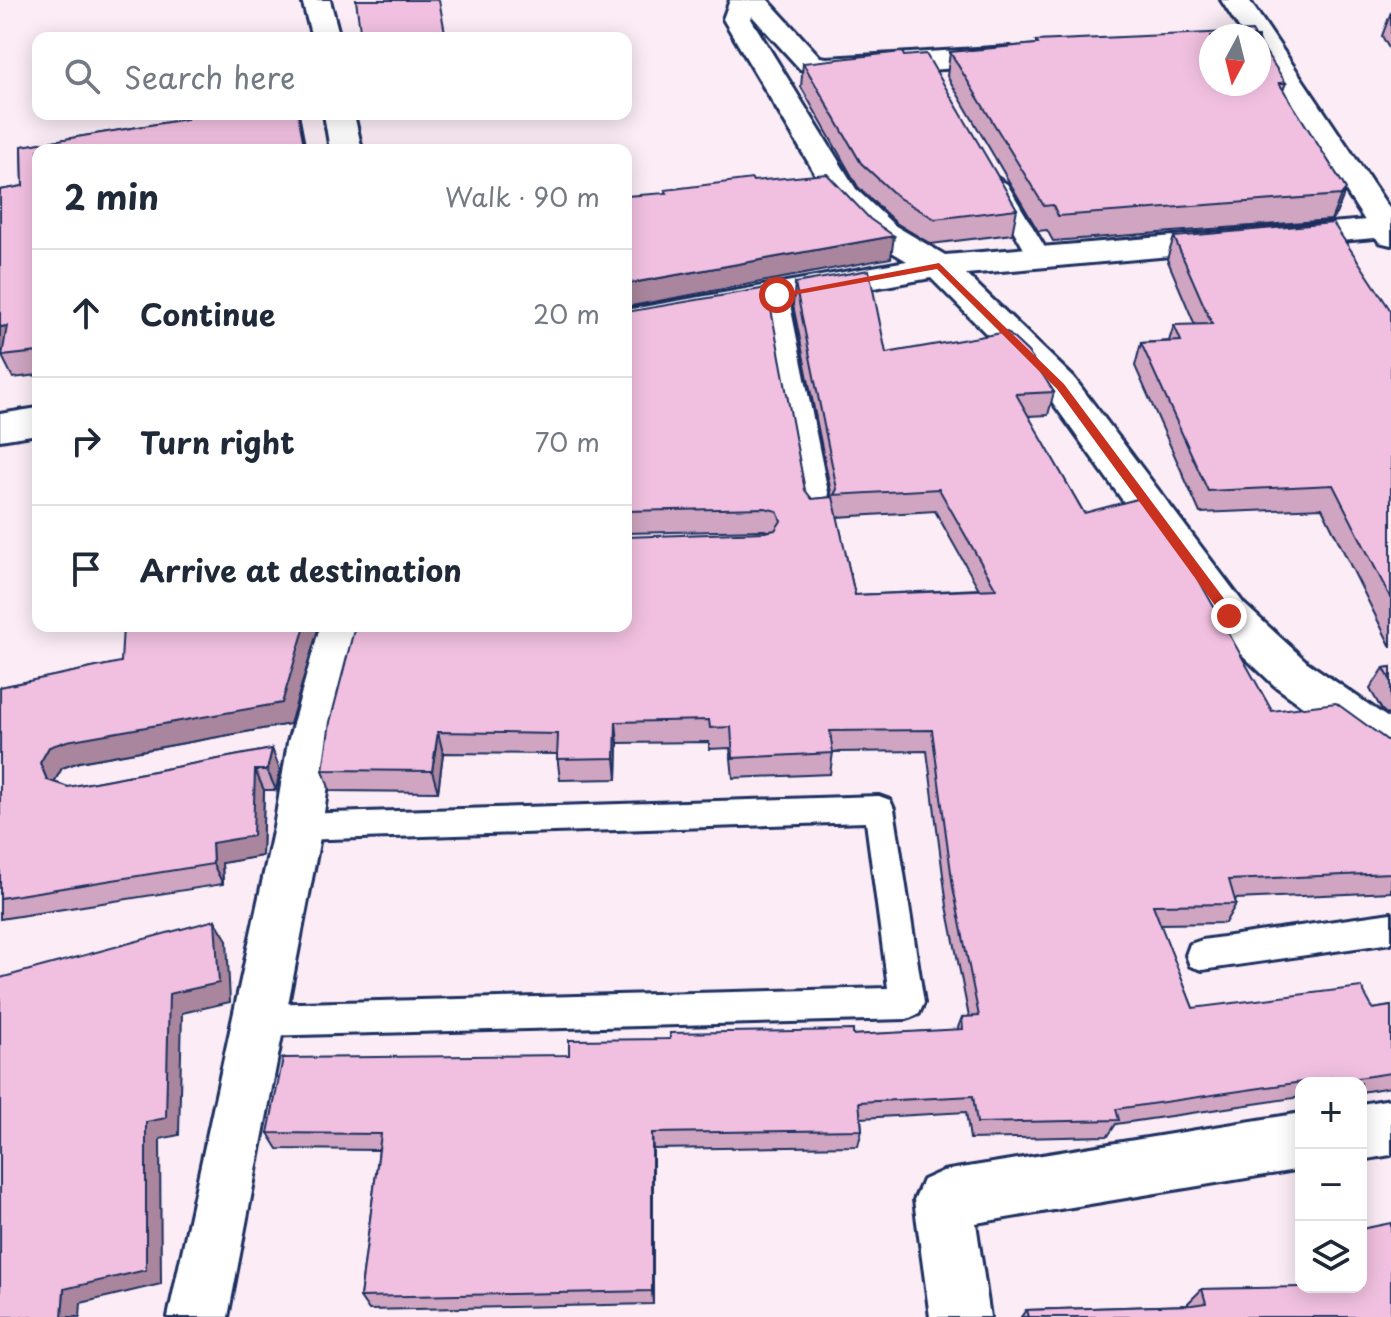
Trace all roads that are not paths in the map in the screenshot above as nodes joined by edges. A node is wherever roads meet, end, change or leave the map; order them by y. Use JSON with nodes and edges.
{"nodes":[{"id":1,"x":316,"y":0,"type":"edge"},
{"id":2,"x":744,"y":0,"type":"edge"},
{"id":3,"x":753,"y":0,"type":"edge"},
{"id":4,"x":1235,"y":0,"type":"edge"},
{"id":5,"x":1250,"y":24,"type":"edge"},
{"id":6,"x":324,"y":32,"type":"edge"},
{"id":7,"x":1037,"y":54,"type":"edge"},
{"id":8,"x":1271,"y":56,"type":"edge"},
{"id":9,"x":340,"y":120,"type":"edge"},
{"id":10,"x":345,"y":144,"type":"edge"},
{"id":11,"x":987,"y":165,"type":"edge"},
{"id":12,"x":1388,"y":231,"type":"edge"},
{"id":13,"x":1039,"y":256,"type":"junction"},
{"id":14,"x":939,"y":266,"type":"junction"},
{"id":15,"x":777,"y":295,"type":"junction"},
{"id":16,"x":632,"y":320,"type":"edge"},
{"id":17,"x":32,"y":422,"type":"edge"},
{"id":18,"x":0,"y":427,"type":"edge"},
{"id":19,"x":819,"y":512,"type":"edge"},
{"id":20,"x":339,"y":632,"type":"edge"},
{"id":21,"x":1391,"y":745,"type":"edge"},
{"id":22,"x":298,"y":827,"type":"junction"},
{"id":23,"x":1391,"y":928,"type":"edge"},
{"id":24,"x":1202,"y":955,"type":"dead end"},
{"id":25,"x":260,"y":1020,"type":"junction"},
{"id":26,"x":1391,"y":1127,"type":"edge"},
{"id":27,"x":1367,"y":1131,"type":"edge"},
{"id":28,"x":1295,"y":1142,"type":"edge"},
{"id":29,"x":198,"y":1317,"type":"edge"},
{"id":30,"x":960,"y":1317,"type":"edge"}],
"edges":[{"from":1,"to":6,"type":"street"},
{"from":2,"to":14,"type":"street"},
{"from":3,"to":7,"type":"street"},
{"from":4,"to":5,"type":"street"},
{"from":8,"to":12,"type":"street"},
{"from":9,"to":10,"type":"street"},
{"from":11,"to":13,"type":"lane"},
{"from":12,"to":13,"type":"street"},
{"from":13,"to":14,"type":"street"},
{"from":14,"to":15,"type":"street"},
{"from":14,"to":21,"type":"street"},
{"from":15,"to":16,"type":"street"},
{"from":15,"to":19,"type":"lane"},
{"from":17,"to":18,"type":"street"},
{"from":20,"to":22,"type":"street"},
{"from":22,"to":25,"type":"street"},
{"from":22,"to":25,"type":"lane"},
{"from":23,"to":24,"type":"lane"},
{"from":25,"to":29,"type":"street"},
{"from":26,"to":27,"type":"street"},
{"from":28,"to":30,"type":"street"}]}
